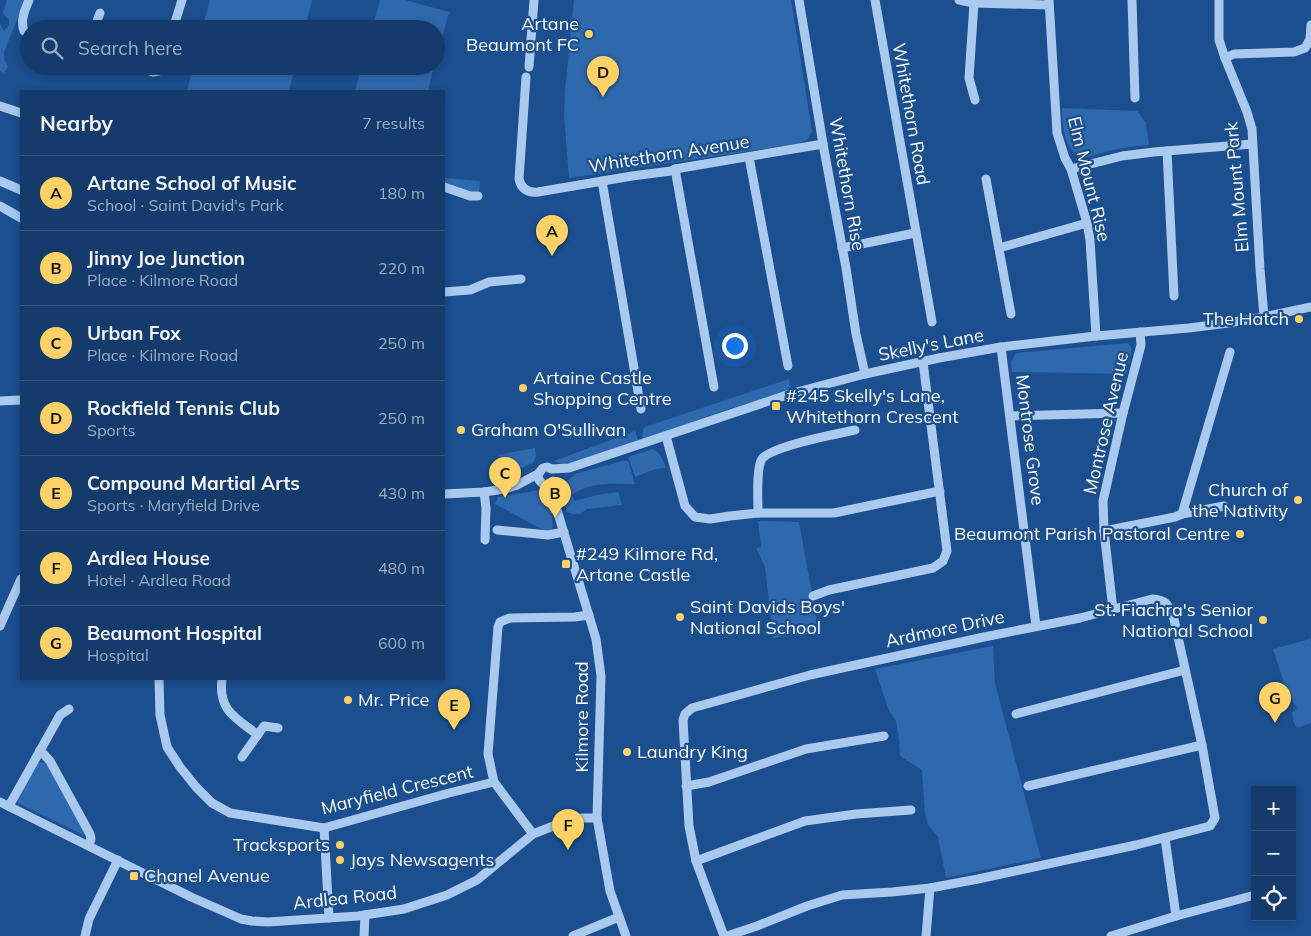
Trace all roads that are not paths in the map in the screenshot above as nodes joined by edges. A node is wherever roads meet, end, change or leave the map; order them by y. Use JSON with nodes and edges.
{"nodes":[{"id":1,"x":28,"y":0,"type":"edge"},
{"id":2,"x":182,"y":0,"type":"edge"},
{"id":3,"x":534,"y":0,"type":"edge"},
{"id":4,"x":799,"y":0,"type":"edge"},
{"id":5,"x":874,"y":0,"type":"edge"},
{"id":6,"x":959,"y":0,"type":"edge"},
{"id":7,"x":1132,"y":0,"type":"edge"},
{"id":8,"x":1219,"y":0,"type":"edge"},
{"id":9,"x":1049,"y":2,"type":"edge"},
{"id":10,"x":974,"y":4,"type":"junction"},
{"id":11,"x":100,"y":13,"type":"dead end"},
{"id":12,"x":23,"y":20,"type":"edge"},
{"id":13,"x":97,"y":20,"type":"edge"},
{"id":14,"x":176,"y":20,"type":"edge"},
{"id":15,"x":1311,"y":26,"type":"edge"},
{"id":16,"x":1224,"y":58,"type":"junction"},
{"id":17,"x":529,"y":67,"type":"dead end"},
{"id":18,"x":526,"y":77,"type":"dead end"},
{"id":19,"x":1135,"y":98,"type":"dead end"},
{"id":20,"x":975,"y":100,"type":"dead end"},
{"id":21,"x":0,"y":106,"type":"edge"},
{"id":22,"x":20,"y":113,"type":"edge"},
{"id":23,"x":823,"y":144,"type":"junction"},
{"id":24,"x":1252,"y":144,"type":"junction"},
{"id":25,"x":1167,"y":150,"type":"junction"},
{"id":26,"x":749,"y":157,"type":"junction"},
{"id":27,"x":675,"y":169,"type":"junction"},
{"id":28,"x":1071,"y":169,"type":"junction"},
{"id":29,"x":986,"y":179,"type":"dead end"},
{"id":30,"x":0,"y":180,"type":"edge"},
{"id":31,"x":602,"y":181,"type":"junction"},
{"id":32,"x":445,"y":186,"type":"edge"},
{"id":33,"x":20,"y":190,"type":"edge"},
{"id":34,"x":478,"y":196,"type":"dead end"},
{"id":35,"x":0,"y":206,"type":"edge"},
{"id":36,"x":20,"y":217,"type":"edge"},
{"id":37,"x":1087,"y":222,"type":"junction"},
{"id":38,"x":915,"y":233,"type":"junction"},
{"id":39,"x":842,"y":248,"type":"junction"},
{"id":40,"x":999,"y":248,"type":"junction"},
{"id":41,"x":521,"y":279,"type":"dead end"},
{"id":42,"x":445,"y":292,"type":"edge"},
{"id":43,"x":1174,"y":296,"type":"dead end"},
{"id":44,"x":1311,"y":307,"type":"edge"},
{"id":45,"x":1011,"y":314,"type":"dead end"},
{"id":46,"x":1264,"y":317,"type":"junction"},
{"id":47,"x":932,"y":322,"type":"dead end"},
{"id":48,"x":1140,"y":332,"type":"junction"},
{"id":49,"x":1096,"y":336,"type":"junction"},
{"id":50,"x":1002,"y":347,"type":"junction"},
{"id":51,"x":1230,"y":352,"type":"dead end"},
{"id":52,"x":924,"y":362,"type":"junction"},
{"id":53,"x":788,"y":366,"type":"dead end"},
{"id":54,"x":865,"y":374,"type":"junction"},
{"id":55,"x":714,"y":387,"type":"dead end"},
{"id":56,"x":20,"y":400,"type":"edge"},
{"id":57,"x":0,"y":402,"type":"edge"},
{"id":58,"x":641,"y":409,"type":"dead end"},
{"id":59,"x":1123,"y":413,"type":"junction"},
{"id":60,"x":1010,"y":416,"type":"junction"},
{"id":61,"x":855,"y":430,"type":"dead end"},
{"id":62,"x":666,"y":436,"type":"junction"},
{"id":63,"x":569,"y":468,"type":"junction"},
{"id":64,"x":552,"y":469,"type":"junction"},
{"id":65,"x":538,"y":474,"type":"junction"},
{"id":66,"x":554,"y":480,"type":"junction"},
{"id":67,"x":542,"y":483,"type":"junction"},
{"id":68,"x":517,"y":485,"type":"junction"},
{"id":69,"x":940,"y":491,"type":"junction"},
{"id":70,"x":484,"y":492,"type":"junction"},
{"id":71,"x":445,"y":494,"type":"edge"},
{"id":72,"x":554,"y":500,"type":"junction"},
{"id":73,"x":1224,"y":506,"type":"dead end"},
{"id":74,"x":758,"y":513,"type":"junction"},
{"id":75,"x":1182,"y":514,"type":"junction"},
{"id":76,"x":497,"y":530,"type":"dead end"},
{"id":77,"x":1104,"y":531,"type":"junction"},
{"id":78,"x":564,"y":532,"type":"junction"},
{"id":79,"x":485,"y":540,"type":"dead end"},
{"id":80,"x":20,"y":582,"type":"edge"},
{"id":81,"x":813,"y":596,"type":"dead end"},
{"id":82,"x":1113,"y":610,"type":"junction"},
{"id":83,"x":589,"y":615,"type":"junction"},
{"id":84,"x":0,"y":626,"type":"edge"},
{"id":85,"x":1036,"y":626,"type":"junction"},
{"id":86,"x":1185,"y":670,"type":"junction"},
{"id":87,"x":159,"y":680,"type":"edge"},
{"id":88,"x":222,"y":680,"type":"edge"},
{"id":89,"x":69,"y":709,"type":"dead end"},
{"id":90,"x":1016,"y":714,"type":"dead end"},
{"id":91,"x":278,"y":728,"type":"dead end"},
{"id":92,"x":258,"y":735,"type":"junction"},
{"id":93,"x":884,"y":736,"type":"dead end"},
{"id":94,"x":1202,"y":745,"type":"junction"},
{"id":95,"x":40,"y":750,"type":"junction"},
{"id":96,"x":242,"y":756,"type":"dead end"},
{"id":97,"x":494,"y":782,"type":"junction"},
{"id":98,"x":686,"y":786,"type":"junction"},
{"id":99,"x":1028,"y":786,"type":"dead end"},
{"id":100,"x":0,"y":802,"type":"edge"},
{"id":101,"x":9,"y":806,"type":"junction"},
{"id":102,"x":911,"y":810,"type":"dead end"},
{"id":103,"x":597,"y":818,"type":"junction"},
{"id":104,"x":324,"y":828,"type":"junction"},
{"id":105,"x":533,"y":834,"type":"junction"},
{"id":106,"x":1165,"y":838,"type":"junction"},
{"id":107,"x":89,"y":845,"type":"junction"},
{"id":108,"x":118,"y":860,"type":"junction"},
{"id":109,"x":696,"y":861,"type":"junction"},
{"id":110,"x":930,"y":888,"type":"junction"},
{"id":111,"x":1251,"y":896,"type":"edge"},
{"id":112,"x":365,"y":915,"type":"junction"},
{"id":113,"x":1176,"y":916,"type":"junction"},
{"id":114,"x":618,"y":917,"type":"junction"},
{"id":115,"x":329,"y":918,"type":"junction"},
{"id":116,"x":85,"y":936,"type":"edge"},
{"id":117,"x":364,"y":936,"type":"edge"},
{"id":118,"x":573,"y":936,"type":"edge"},
{"id":119,"x":626,"y":936,"type":"edge"},
{"id":120,"x":725,"y":936,"type":"edge"},
{"id":121,"x":926,"y":936,"type":"edge"},
{"id":122,"x":1111,"y":936,"type":"edge"}],
"edges":[{"from":1,"to":12,"type":"street"},
{"from":2,"to":14,"type":"street"},
{"from":3,"to":17,"type":"street"},
{"from":4,"to":23,"type":"street","name":"Whitethorn Rise"},
{"from":5,"to":38,"type":"street","name":"Whitethorn Road"},
{"from":6,"to":10,"type":"street"},
{"from":7,"to":19,"type":"street"},
{"from":8,"to":16,"type":"street","name":"Elm Mount Park"},
{"from":9,"to":10,"type":"street"},
{"from":9,"to":28,"type":"street","name":"Elm Mount Rise"},
{"from":10,"to":20,"type":"street"},
{"from":11,"to":13,"type":"street"},
{"from":15,"to":16,"type":"street"},
{"from":16,"to":24,"type":"street","name":"Elm Mount Park"},
{"from":18,"to":31,"type":"street","name":"Whitethorn Avenue"},
{"from":21,"to":22,"type":"street"},
{"from":23,"to":26,"type":"street","name":"Whitethorn Avenue"},
{"from":23,"to":39,"type":"street","name":"Whitethorn Rise"},
{"from":24,"to":25,"type":"street"},
{"from":24,"to":46,"type":"street","name":"Elm Mount Park"},
{"from":25,"to":28,"type":"street"},
{"from":25,"to":43,"type":"street"},
{"from":26,"to":27,"type":"street","name":"Whitethorn Avenue"},
{"from":26,"to":53,"type":"street"},
{"from":27,"to":31,"type":"street","name":"Whitethorn Avenue"},
{"from":27,"to":55,"type":"street"},
{"from":28,"to":37,"type":"street","name":"Elm Mount Rise"},
{"from":29,"to":40,"type":"street"},
{"from":30,"to":33,"type":"street"},
{"from":31,"to":58,"type":"street"},
{"from":32,"to":34,"type":"street"},
{"from":35,"to":36,"type":"street"},
{"from":37,"to":40,"type":"street"},
{"from":37,"to":49,"type":"street","name":"Elm Mount Rise"},
{"from":38,"to":39,"type":"street"},
{"from":38,"to":47,"type":"street","name":"Whitethorn Road"},
{"from":39,"to":54,"type":"street","name":"Whitethorn Rise"},
{"from":40,"to":45,"type":"street"},
{"from":41,"to":42,"type":"street"},
{"from":44,"to":46,"type":"street","name":"Skelly's Lane"},
{"from":46,"to":48,"type":"street","name":"Skelly's Lane"},
{"from":48,"to":49,"type":"street","name":"Skelly's Lane"},
{"from":48,"to":59,"type":"street","name":"Montrose Avenue"},
{"from":49,"to":50,"type":"street","name":"Skelly's Lane"},
{"from":50,"to":52,"type":"street","name":"Skelly's Lane"},
{"from":50,"to":60,"type":"street","name":"Montrose Grove"},
{"from":51,"to":75,"type":"street"},
{"from":52,"to":54,"type":"street","name":"Skelly's Lane"},
{"from":52,"to":69,"type":"street"},
{"from":54,"to":62,"type":"street","name":"Skelly's Lane"},
{"from":56,"to":57,"type":"street"},
{"from":59,"to":60,"type":"street"},
{"from":59,"to":77,"type":"street","name":"Montrose Avenue"},
{"from":60,"to":85,"type":"street","name":"Montrose Grove"},
{"from":61,"to":74,"type":"street"},
{"from":62,"to":63,"type":"street","name":"Skelly's Lane"},
{"from":62,"to":74,"type":"street"},
{"from":63,"to":64,"type":"street","name":"Skelly's Lane"},
{"from":63,"to":66,"type":"street","name":"Skelly's Lane"},
{"from":64,"to":65,"type":"street"},
{"from":64,"to":66,"type":"street"},
{"from":65,"to":67,"type":"street"},
{"from":65,"to":68,"type":"street"},
{"from":66,"to":67,"type":"street"},
{"from":66,"to":72,"type":"street","name":"Kilmore Road"},
{"from":67,"to":68,"type":"street"},
{"from":67,"to":72,"type":"street","name":"Kilmore Road"},
{"from":68,"to":70,"type":"street"},
{"from":69,"to":74,"type":"street"},
{"from":69,"to":81,"type":"street"},
{"from":70,"to":71,"type":"street"},
{"from":70,"to":79,"type":"street"},
{"from":72,"to":78,"type":"street","name":"Kilmore Road"},
{"from":73,"to":75,"type":"street"},
{"from":75,"to":77,"type":"street"},
{"from":76,"to":78,"type":"street"},
{"from":77,"to":82,"type":"street","name":"Montrose Avenue"},
{"from":78,"to":83,"type":"street","name":"Kilmore Road"},
{"from":80,"to":84,"type":"street"},
{"from":82,"to":85,"type":"street","name":"Ardmore Drive"},
{"from":82,"to":86,"type":"street","name":"Ardmore Drive"},
{"from":83,"to":97,"type":"street"},
{"from":83,"to":103,"type":"street","name":"Kilmore Road"},
{"from":85,"to":98,"type":"street","name":"Ardmore Drive"},
{"from":86,"to":90,"type":"street"},
{"from":86,"to":94,"type":"street","name":"Ardmore Drive"},
{"from":87,"to":104,"type":"street","name":"Maryfield Crescent"},
{"from":88,"to":92,"type":"street"},
{"from":89,"to":95,"type":"street"},
{"from":91,"to":92,"type":"street"},
{"from":92,"to":96,"type":"street"},
{"from":93,"to":98,"type":"street"},
{"from":94,"to":99,"type":"street"},
{"from":94,"to":106,"type":"street","name":"Ardmore Drive"},
{"from":95,"to":101,"type":"street"},
{"from":95,"to":107,"type":"street"},
{"from":97,"to":104,"type":"street","name":"Maryfield Crescent"},
{"from":97,"to":105,"type":"street"},
{"from":98,"to":109,"type":"street","name":"Ardmore Drive"},
{"from":100,"to":101,"type":"street","name":"Ardlea Road"},
{"from":101,"to":107,"type":"street","name":"Ardlea Road"},
{"from":102,"to":109,"type":"street"},
{"from":103,"to":105,"type":"street","name":"Ardlea Road"},
{"from":103,"to":114,"type":"street","name":"Kilmore Road"},
{"from":104,"to":115,"type":"street"},
{"from":105,"to":112,"type":"street","name":"Ardlea Road"},
{"from":106,"to":110,"type":"street","name":"Ardmore Drive"},
{"from":106,"to":113,"type":"street"},
{"from":107,"to":108,"type":"street","name":"Ardlea Road"},
{"from":108,"to":115,"type":"street","name":"Ardlea Road"},
{"from":108,"to":116,"type":"street"},
{"from":109,"to":120,"type":"street","name":"Ardmore Drive"},
{"from":110,"to":120,"type":"street","name":"Ardmore Drive"},
{"from":110,"to":121,"type":"street"},
{"from":111,"to":113,"type":"street"},
{"from":112,"to":115,"type":"street","name":"Ardlea Road"},
{"from":112,"to":117,"type":"street"},
{"from":113,"to":122,"type":"street"},
{"from":114,"to":118,"type":"street"},
{"from":114,"to":119,"type":"street","name":"Kilmore Road"}]}
